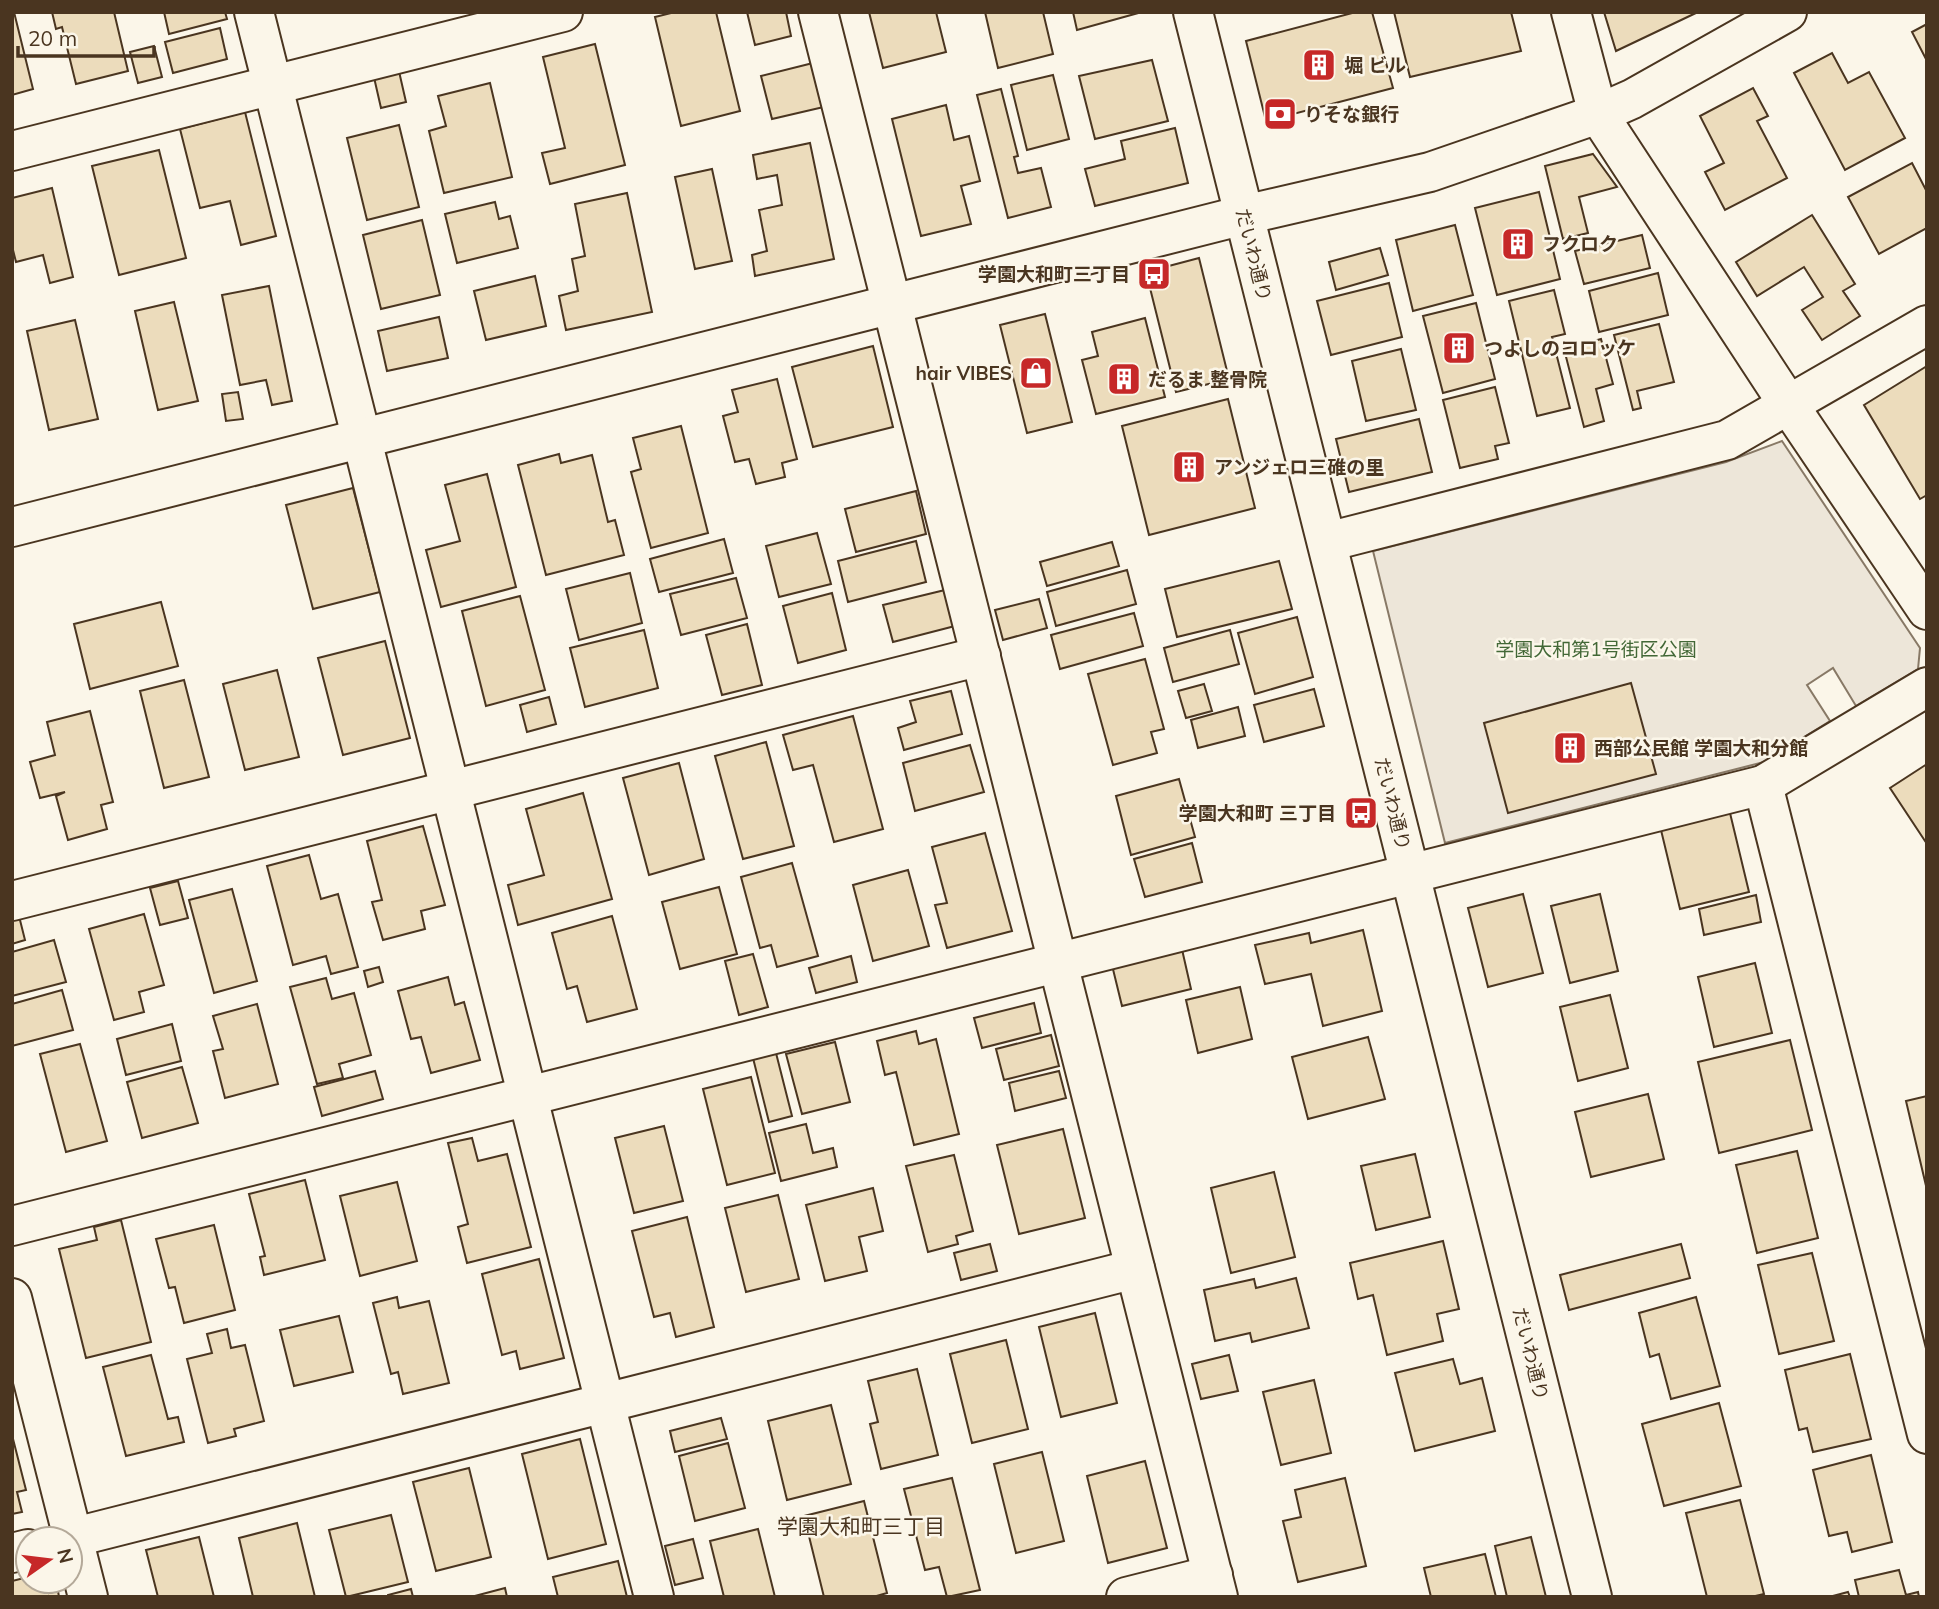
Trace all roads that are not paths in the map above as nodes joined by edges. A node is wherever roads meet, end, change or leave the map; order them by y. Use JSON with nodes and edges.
{"nodes":[{"id":1,"x":254,"y":12,"type":"edge"},
{"id":2,"x":563,"y":12,"type":"edge"},
{"id":3,"x":818,"y":12,"type":"edge"},
{"id":4,"x":1193,"y":12,"type":"edge"},
{"id":5,"x":1572,"y":12,"type":"edge"},
{"id":6,"x":1787,"y":12,"type":"edge"},
{"id":7,"x":272,"y":86,"type":"junction"},
{"id":8,"x":1598,"y":114,"type":"junction"},
{"id":9,"x":12,"y":151,"type":"edge"},
{"id":10,"x":1244,"y":215,"type":"junction"},
{"id":11,"x":892,"y":305,"type":"junction"},
{"id":12,"x":1927,"y":325,"type":"edge"},
{"id":13,"x":1787,"y":404,"type":"junction"},
{"id":14,"x":361,"y":439,"type":"junction"},
{"id":15,"x":12,"y":527,"type":"edge"},
{"id":16,"x":1326,"y":542,"type":"junction"},
{"id":17,"x":1927,"y":610,"type":"edge"},
{"id":18,"x":981,"y":656,"type":"junction"},
{"id":19,"x":1927,"y":687,"type":"edge"},
{"id":20,"x":1763,"y":785,"type":"junction"},
{"id":21,"x":450,"y":790,"type":"junction"},
{"id":22,"x":1411,"y":873,"type":"junction"},
{"id":23,"x":12,"y":901,"type":"edge"},
{"id":24,"x":1058,"y":962,"type":"junction"},
{"id":25,"x":527,"y":1096,"type":"junction"},
{"id":26,"x":12,"y":1226,"type":"edge"},
{"id":27,"x":1135,"y":1269,"type":"junction"},
{"id":28,"x":12,"y":1298,"type":"edge"},
{"id":29,"x":605,"y":1403,"type":"junction"},
{"id":30,"x":1927,"y":1434,"type":"edge"},
{"id":31,"x":67,"y":1525,"type":"edge"},
{"id":32,"x":84,"y":1534,"type":"edge"},
{"id":33,"x":1215,"y":1586,"type":"edge"},
{"id":34,"x":654,"y":1597,"type":"edge"},
{"id":35,"x":1126,"y":1597,"type":"edge"},
{"id":36,"x":1592,"y":1597,"type":"edge"}],
"edges":[{"from":1,"to":7,"type":"street"},
{"from":2,"to":7,"type":"street"},
{"from":3,"to":11,"type":"street"},
{"from":4,"to":10,"type":"street","name":"だいわ通り"},
{"from":5,"to":8,"type":"street"},
{"from":6,"to":8,"type":"street"},
{"from":7,"to":9,"type":"street"},
{"from":7,"to":14,"type":"street"},
{"from":8,"to":10,"type":"street"},
{"from":8,"to":13,"type":"street"},
{"from":10,"to":11,"type":"street"},
{"from":10,"to":16,"type":"street","name":"だいわ通り"},
{"from":11,"to":14,"type":"street"},
{"from":11,"to":18,"type":"street"},
{"from":12,"to":13,"type":"street"},
{"from":13,"to":16,"type":"street"},
{"from":13,"to":17,"type":"street"},
{"from":14,"to":15,"type":"street"},
{"from":14,"to":21,"type":"street"},
{"from":16,"to":22,"type":"street","name":"だいわ通り"},
{"from":18,"to":21,"type":"street"},
{"from":18,"to":24,"type":"street"},
{"from":19,"to":20,"type":"street"},
{"from":20,"to":22,"type":"street"},
{"from":20,"to":30,"type":"street"},
{"from":21,"to":23,"type":"street"},
{"from":21,"to":25,"type":"street"},
{"from":22,"to":24,"type":"street"},
{"from":22,"to":36,"type":"street","name":"だいわ通り"},
{"from":24,"to":25,"type":"street"},
{"from":24,"to":27,"type":"street"},
{"from":25,"to":26,"type":"street"},
{"from":25,"to":29,"type":"street"},
{"from":27,"to":29,"type":"street"},
{"from":27,"to":33,"type":"street"},
{"from":28,"to":31,"type":"street"},
{"from":29,"to":32,"type":"street"},
{"from":29,"to":34,"type":"street"},
{"from":33,"to":35,"type":"street"}]}
